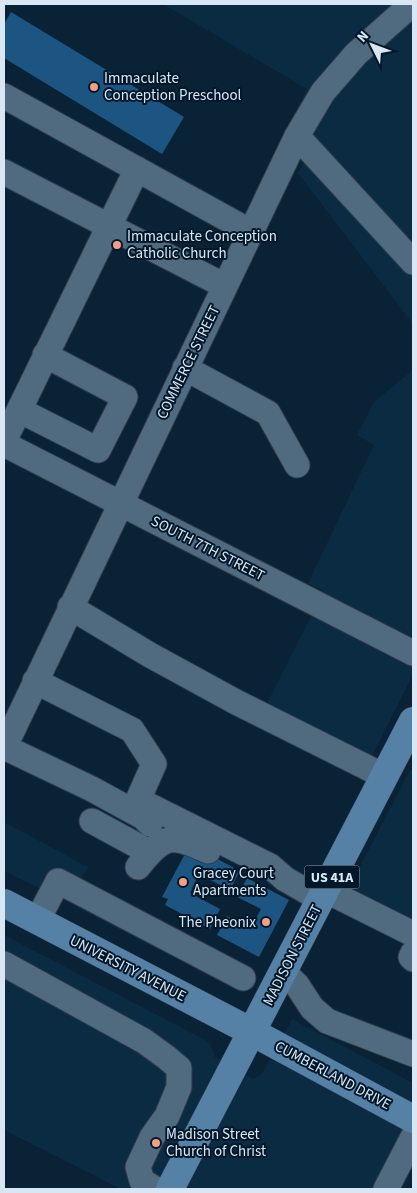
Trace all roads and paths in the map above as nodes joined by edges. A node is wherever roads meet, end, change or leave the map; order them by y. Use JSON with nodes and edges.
{"nodes":[{"id":1,"x":412,"y":4,"type":"edge"},
{"id":2,"x":4,"y":96,"type":"edge"},
{"id":3,"x":297,"y":136,"type":"junction"},
{"id":4,"x":137,"y":169,"type":"junction"},
{"id":5,"x":4,"y":172,"type":"edge"},
{"id":6,"x":108,"y":226,"type":"junction"},
{"id":7,"x":251,"y":232,"type":"junction"},
{"id":8,"x":413,"y":262,"type":"edge"},
{"id":9,"x":225,"y":286,"type":"junction"},
{"id":10,"x":45,"y":355,"type":"junction"},
{"id":11,"x":185,"y":368,"type":"junction"},
{"id":12,"x":19,"y":410,"type":"junction"},
{"id":13,"x":4,"y":442,"type":"edge"},
{"id":14,"x":297,"y":465,"type":"dead end"},
{"id":15,"x":120,"y":503,"type":"junction"},
{"id":16,"x":70,"y":608,"type":"junction"},
{"id":17,"x":413,"y":653,"type":"edge"},
{"id":18,"x":35,"y":681,"type":"junction"},
{"id":19,"x":413,"y":721,"type":"edge"},
{"id":20,"x":4,"y":747,"type":"edge"},
{"id":21,"x":384,"y":776,"type":"junction"},
{"id":22,"x":92,"y":821,"type":"dead end"},
{"id":23,"x":148,"y":855,"type":"junction"},
{"id":24,"x":320,"y":900,"type":"junction"},
{"id":25,"x":4,"y":903,"type":"edge"},
{"id":26,"x":37,"y":920,"type":"junction"},
{"id":27,"x":413,"y":934,"type":"edge"},
{"id":28,"x":413,"y":953,"type":"edge"},
{"id":29,"x":413,"y":959,"type":"edge"},
{"id":30,"x":283,"y":972,"type":"junction"},
{"id":31,"x":7,"y":973,"type":"edge"},
{"id":32,"x":243,"y":978,"type":"dead end"},
{"id":33,"x":252,"y":1032,"type":"junction"},
{"id":34,"x":413,"y":1054,"type":"edge"},
{"id":35,"x":175,"y":1097,"type":"junction"},
{"id":36,"x":208,"y":1114,"type":"junction"},
{"id":37,"x":413,"y":1119,"type":"edge"},
{"id":38,"x":413,"y":1137,"type":"edge"},
{"id":39,"x":155,"y":1189,"type":"edge"},
{"id":40,"x":170,"y":1189,"type":"edge"},
{"id":41,"x":386,"y":1189,"type":"edge"}],
"edges":[{"from":1,"to":3,"type":"street","name":"COMMERCE STREET"},
{"from":2,"to":4,"type":"street"},
{"from":3,"to":7,"type":"street","name":"COMMERCE STREET"},
{"from":3,"to":8,"type":"street"},
{"from":4,"to":6,"type":"street"},
{"from":4,"to":7,"type":"street"},
{"from":5,"to":6,"type":"street"},
{"from":6,"to":9,"type":"street"},
{"from":6,"to":10,"type":"street"},
{"from":7,"to":9,"type":"street","name":"COMMERCE STREET"},
{"from":9,"to":11,"type":"street","name":"COMMERCE STREET"},
{"from":10,"to":12,"type":"street"},
{"from":10,"to":12,"type":"street"},
{"from":11,"to":14,"type":"street"},
{"from":11,"to":15,"type":"street","name":"COMMERCE STREET"},
{"from":12,"to":13,"type":"street"},
{"from":13,"to":15,"type":"street","name":"SOUTH 7TH STREET"},
{"from":15,"to":16,"type":"street","name":"COMMERCE STREET"},
{"from":15,"to":17,"type":"street","name":"SOUTH 7TH STREET"},
{"from":16,"to":18,"type":"street","name":"COMMERCE STREET"},
{"from":16,"to":21,"type":"street"},
{"from":18,"to":20,"type":"street","name":"COMMERCE STREET"},
{"from":18,"to":24,"type":"street"},
{"from":19,"to":21,"type":"main road","name":"MADISON STREET","number":"US 41A"},
{"from":20,"to":23,"type":"street"},
{"from":21,"to":24,"type":"main road","name":"MADISON STREET","number":"US 41A"},
{"from":22,"to":23,"type":"street"},
{"from":23,"to":24,"type":"street"},
{"from":24,"to":27,"type":"street"},
{"from":24,"to":30,"type":"main road","name":"MADISON STREET","number":"US 41A"},
{"from":25,"to":26,"type":"main road","name":"UNIVERSITY AVENUE"},
{"from":26,"to":32,"type":"street"},
{"from":26,"to":33,"type":"main road","name":"UNIVERSITY AVENUE"},
{"from":28,"to":29,"type":"street"},
{"from":30,"to":33,"type":"main road","name":"MADISON STREET","number":"US 41A"},
{"from":30,"to":34,"type":"street"},
{"from":31,"to":35,"type":"street"},
{"from":33,"to":36,"type":"main road","name":"MADISON STREET"},
{"from":33,"to":37,"type":"main road","name":"CUMBERLAND DRIVE"},
{"from":35,"to":36,"type":"street"},
{"from":35,"to":39,"type":"street"},
{"from":36,"to":40,"type":"main road","name":"MADISON STREET"},
{"from":38,"to":41,"type":"street"}]}
